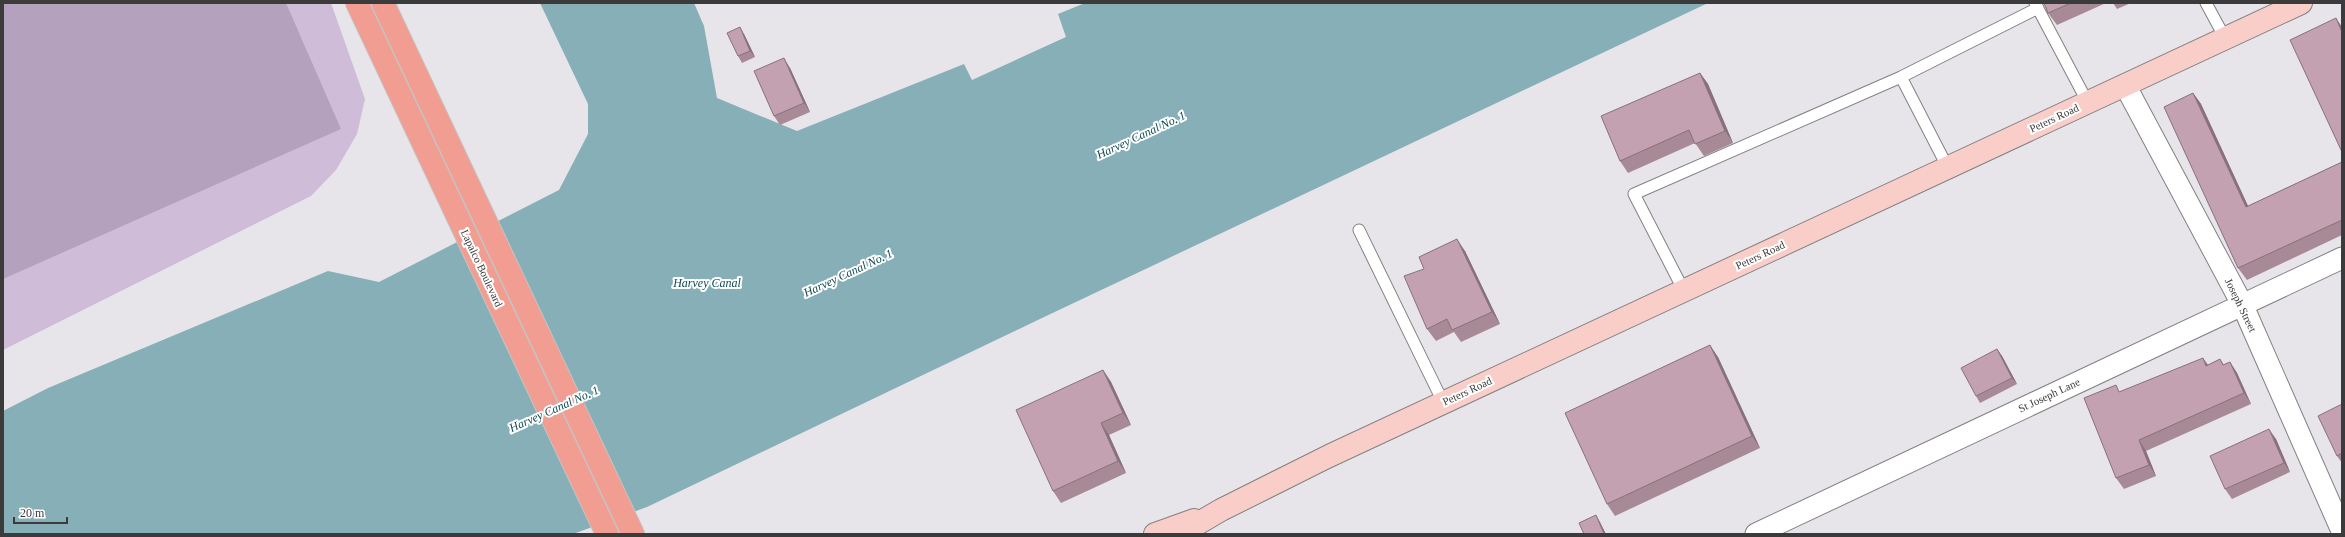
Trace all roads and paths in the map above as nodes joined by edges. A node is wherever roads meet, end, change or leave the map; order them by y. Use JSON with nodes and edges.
{"nodes":[{"id":1,"x":357,"y":3,"type":"edge"},
{"id":2,"x":383,"y":3,"type":"edge"},
{"id":3,"x":2206,"y":3,"type":"edge"},
{"id":4,"x":2301,"y":3,"type":"edge"},
{"id":5,"x":2036,"y":5,"type":"edge"},
{"id":6,"x":2226,"y":38,"type":"junction"},
{"id":7,"x":1901,"y":77,"type":"junction"},
{"id":8,"x":2125,"y":86,"type":"junction"},
{"id":9,"x":2088,"y":103,"type":"junction"},
{"id":10,"x":1948,"y":168,"type":"junction"},
{"id":11,"x":1359,"y":230,"type":"dead end"},
{"id":12,"x":2342,"y":258,"type":"edge"},
{"id":13,"x":1684,"y":290,"type":"junction"},
{"id":14,"x":2242,"y":304,"type":"junction"},
{"id":15,"x":1444,"y":402,"type":"junction"},
{"id":16,"x":1221,"y":510,"type":"junction"},
{"id":17,"x":2342,"y":532,"type":"edge"},
{"id":18,"x":607,"y":534,"type":"edge"},
{"id":19,"x":633,"y":534,"type":"edge"},
{"id":20,"x":1155,"y":534,"type":"edge"},
{"id":21,"x":1180,"y":534,"type":"edge"},
{"id":22,"x":1756,"y":534,"type":"edge"}],
"edges":[{"from":1,"to":18,"type":"main road","name":"Lapalco Boulevard"},
{"from":2,"to":19,"type":"main road"},
{"from":3,"to":6,"type":"lane"},
{"from":4,"to":6,"type":"main road","name":"Peters Road"},
{"from":5,"to":7,"type":"lane"},
{"from":5,"to":9,"type":"lane"},
{"from":6,"to":8,"type":"main road","name":"Peters Road"},
{"from":7,"to":10,"type":"lane"},
{"from":7,"to":13,"type":"lane"},
{"from":8,"to":9,"type":"main road","name":"Peters Road"},
{"from":8,"to":14,"type":"street","name":"Joseph Street"},
{"from":9,"to":10,"type":"main road","name":"Peters Road"},
{"from":10,"to":13,"type":"main road","name":"Peters Road"},
{"from":11,"to":15,"type":"lane"},
{"from":12,"to":14,"type":"street","name":"St Joseph Lane"},
{"from":13,"to":15,"type":"main road","name":"Peters Road"},
{"from":14,"to":17,"type":"street","name":"Joseph Street"},
{"from":14,"to":22,"type":"street","name":"St Joseph Lane"},
{"from":15,"to":16,"type":"main road","name":"Peters Road"},
{"from":16,"to":20,"type":"main road","name":"Peters Road"},
{"from":16,"to":21,"type":"main road","name":"Peters Road"}]}
